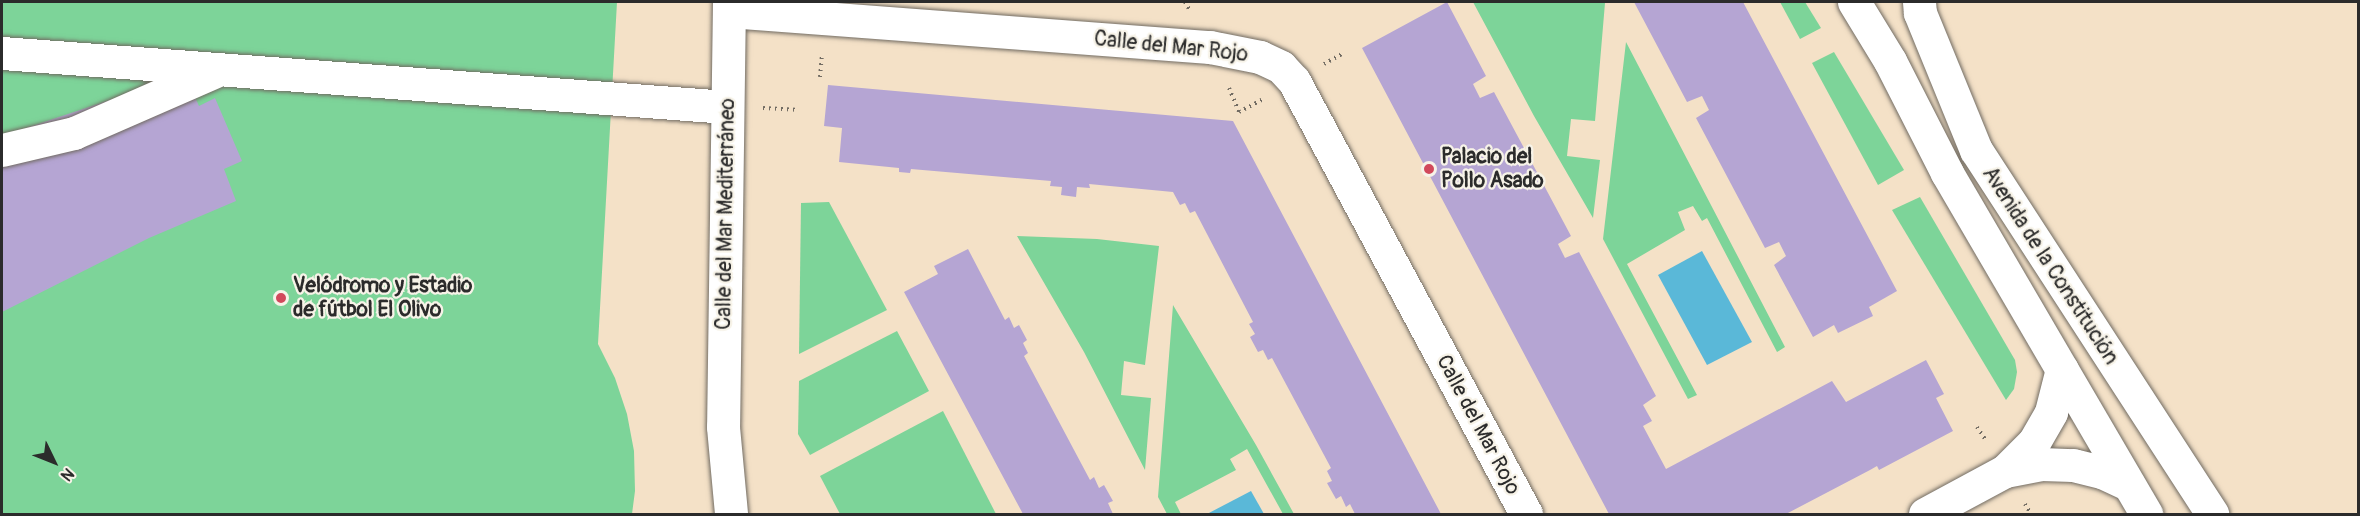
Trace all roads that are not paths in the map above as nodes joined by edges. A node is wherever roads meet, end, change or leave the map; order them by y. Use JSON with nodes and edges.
{"nodes":[{"id":1,"x":1854,"y":2,"type":"edge"},
{"id":2,"x":1919,"y":2,"type":"edge"},
{"id":3,"x":729,"y":6,"type":"edge"},
{"id":4,"x":2,"y":53,"type":"edge"},
{"id":5,"x":220,"y":69,"type":"junction"},
{"id":6,"x":727,"y":107,"type":"junction"},
{"id":7,"x":2,"y":150,"type":"edge"},
{"id":8,"x":2062,"y":369,"type":"junction"},
{"id":9,"x":723,"y":427,"type":"junction"},
{"id":10,"x":2005,"y":471,"type":"junction"},
{"id":11,"x":2128,"y":484,"type":"junction"},
{"id":12,"x":708,"y":514,"type":"edge"},
{"id":13,"x":731,"y":514,"type":"edge"},
{"id":14,"x":1526,"y":514,"type":"edge"},
{"id":15,"x":1925,"y":514,"type":"edge"},
{"id":16,"x":2146,"y":514,"type":"edge"},
{"id":17,"x":2211,"y":514,"type":"edge"}],
"edges":[{"from":1,"to":8,"type":"street","name":"Avenida de la Constitución"},
{"from":2,"to":17,"type":"street","name":"Avenida de la Constitución"},
{"from":3,"to":6,"type":"street","name":"Calle del Mar Mediterráneo"},
{"from":3,"to":14,"type":"street","name":"Calle del Mar Rojo"},
{"from":4,"to":5,"type":"street"},
{"from":5,"to":6,"type":"street"},
{"from":5,"to":7,"type":"street"},
{"from":6,"to":9,"type":"street","name":"Calle del Mar Mediterráneo"},
{"from":8,"to":10,"type":"street"},
{"from":8,"to":11,"type":"street","name":"Avenida de la Constitución"},
{"from":9,"to":12,"type":"street","name":"Calle del Mar Mediterráneo"},
{"from":9,"to":13,"type":"street","name":"Calle del Mar Mediterráneo"},
{"from":10,"to":11,"type":"street"},
{"from":10,"to":15,"type":"street"},
{"from":11,"to":16,"type":"street","name":"Avenida de la Constitución"}]}
